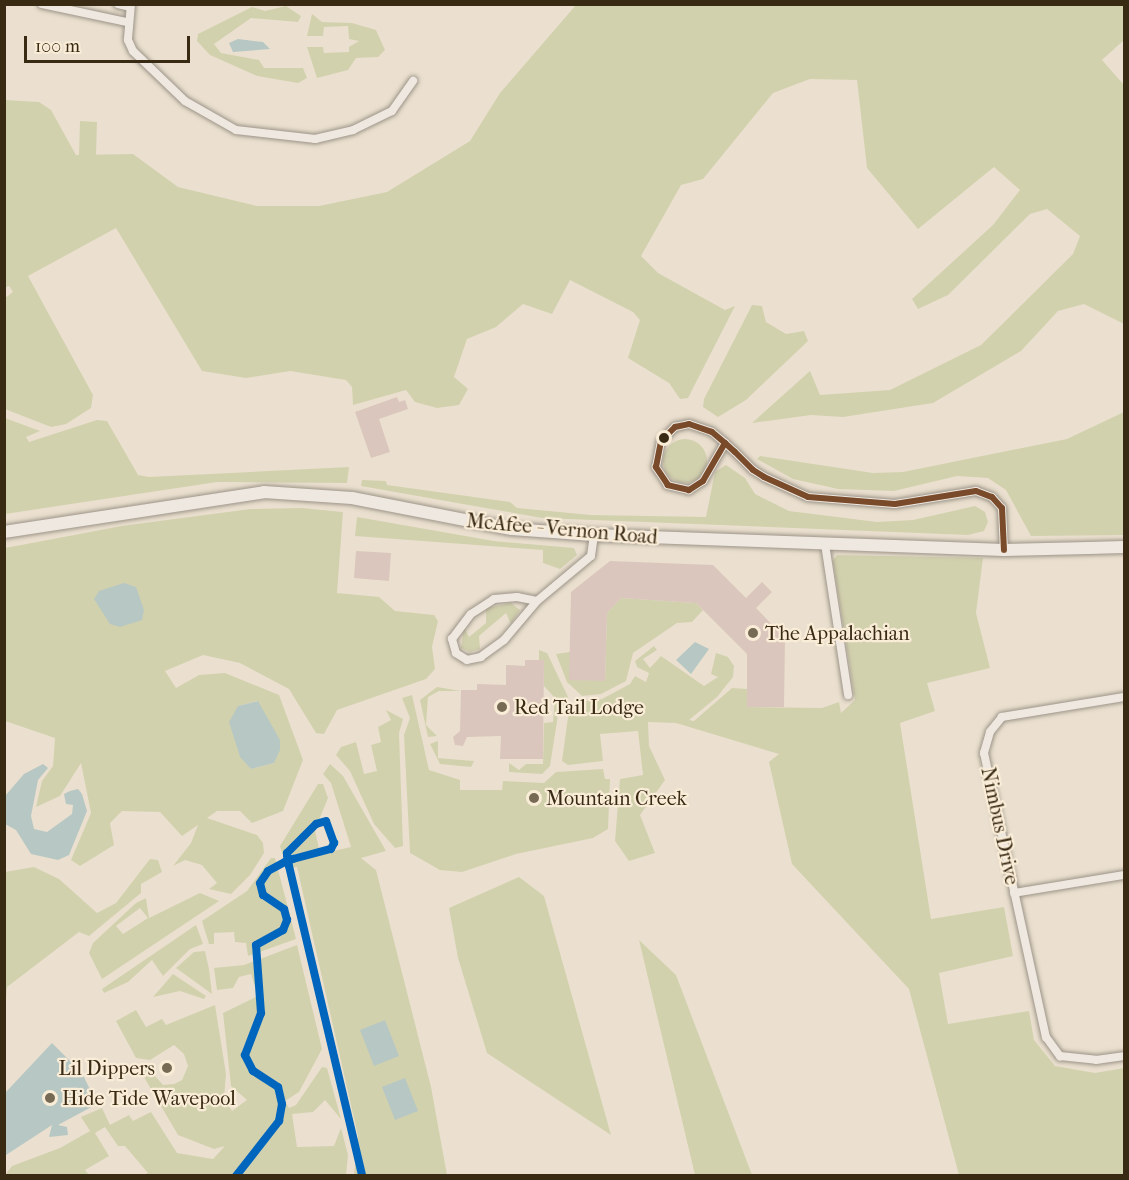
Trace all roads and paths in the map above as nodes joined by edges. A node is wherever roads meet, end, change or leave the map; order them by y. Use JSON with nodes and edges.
{"nodes":[{"id":1,"x":42,"y":4,"type":"edge"},
{"id":2,"x":118,"y":4,"type":"edge"},
{"id":3,"x":129,"y":12,"type":"edge"},
{"id":4,"x":413,"y":81,"type":"dead end"},
{"id":5,"x":725,"y":443,"type":"junction"},
{"id":6,"x":4,"y":532,"type":"edge"},
{"id":7,"x":594,"y":535,"type":"junction"},
{"id":8,"x":825,"y":544,"type":"junction"},
{"id":9,"x":1125,"y":547,"type":"edge"},
{"id":10,"x":1004,"y":550,"type":"junction"},
{"id":11,"x":537,"y":601,"type":"junction"},
{"id":12,"x":848,"y":695,"type":"dead end"},
{"id":13,"x":1125,"y":697,"type":"edge"},
{"id":14,"x":1125,"y":875,"type":"edge"},
{"id":15,"x":1014,"y":893,"type":"junction"},
{"id":16,"x":1125,"y":1056,"type":"edge"}],
"edges":[{"from":1,"to":3,"type":"street"},
{"from":2,"to":3,"type":"street"},
{"from":3,"to":4,"type":"street"},
{"from":5,"to":5,"type":"street"},
{"from":5,"to":10,"type":"street"},
{"from":6,"to":7,"type":"main road","name":"McAfee - Vernon Road"},
{"from":7,"to":8,"type":"main road","name":"McAfee - Vernon Road"},
{"from":7,"to":11,"type":"street"},
{"from":8,"to":10,"type":"main road","name":"McAfee - Vernon Road"},
{"from":8,"to":12,"type":"street"},
{"from":9,"to":10,"type":"main road","name":"McAfee - Vernon Road"},
{"from":11,"to":11,"type":"street"},
{"from":13,"to":15,"type":"street","name":"Nimbus Drive"},
{"from":14,"to":15,"type":"street"},
{"from":15,"to":16,"type":"street","name":"Nimbus Drive"}]}
